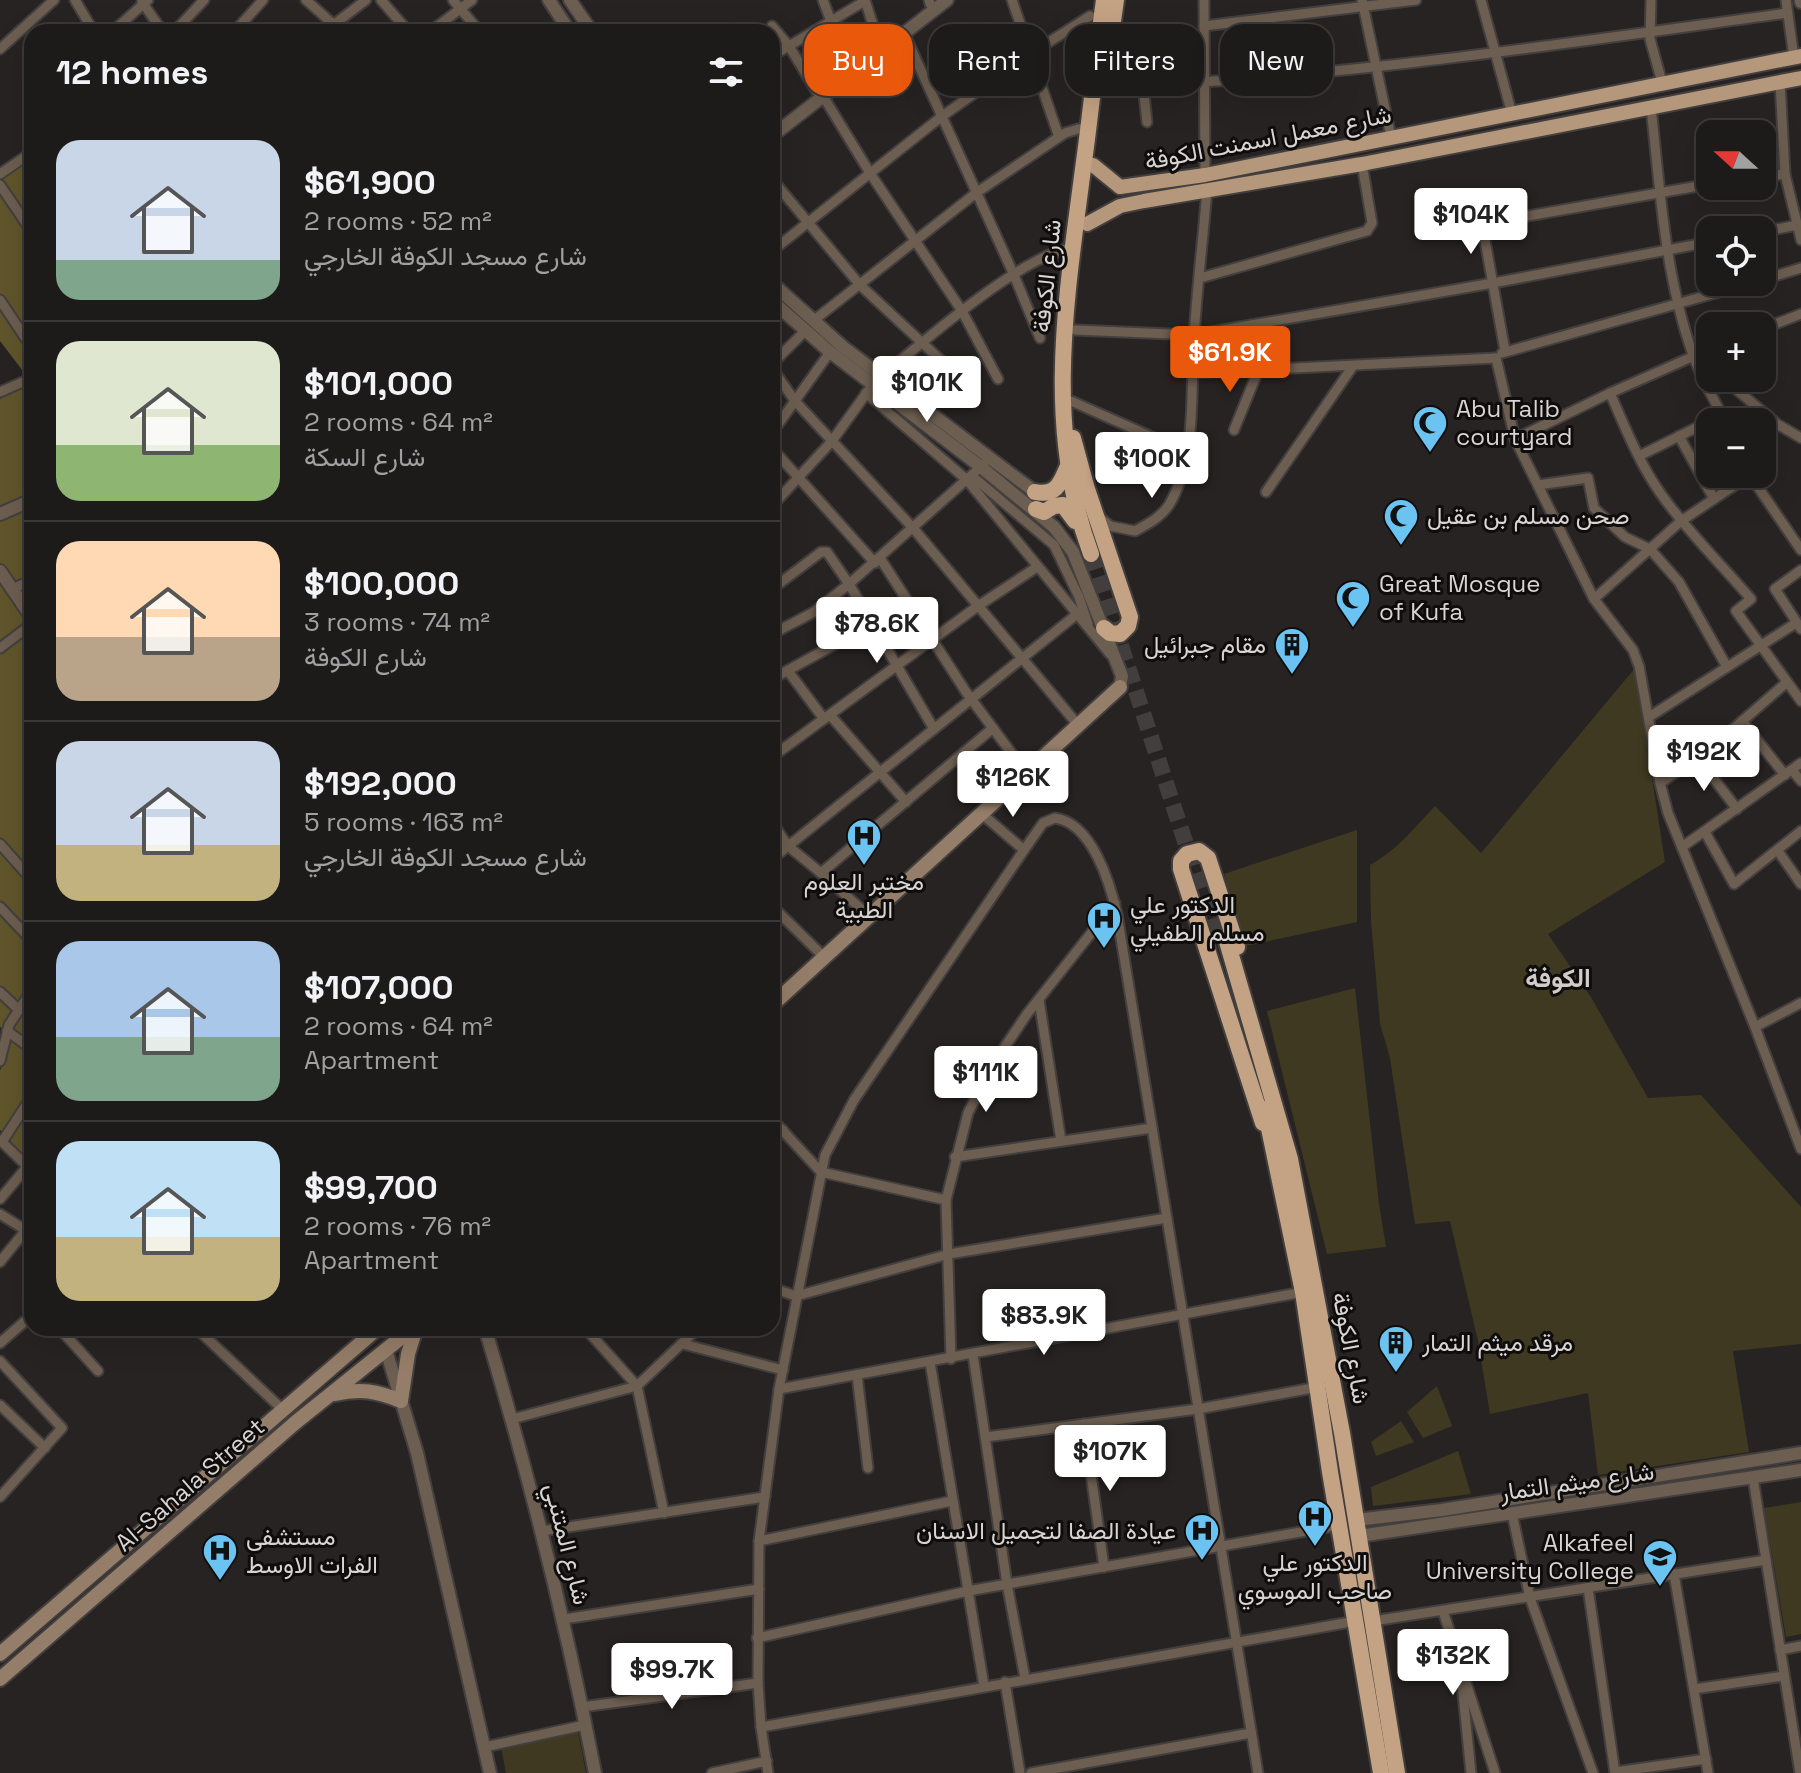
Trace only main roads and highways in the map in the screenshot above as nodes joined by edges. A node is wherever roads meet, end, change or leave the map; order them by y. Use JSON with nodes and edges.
{"nodes":[{"id":1,"x":1104,"y":0,"type":"edge"},
{"id":2,"x":1116,"y":0,"type":"edge"},
{"id":3,"x":1797,"y":57,"type":"edge"},
{"id":4,"x":1801,"y":78,"type":"edge"},
{"id":5,"x":1389,"y":137,"type":"junction"},
{"id":6,"x":1364,"y":142,"type":"junction"},
{"id":7,"x":1389,"y":158,"type":"junction"},
{"id":8,"x":1366,"y":163,"type":"junction"},
{"id":9,"x":1093,"y":165,"type":"junction"},
{"id":10,"x":1206,"y":182,"type":"junction"},
{"id":11,"x":1120,"y":187,"type":"junction"},
{"id":12,"x":1120,"y":206,"type":"junction"},
{"id":13,"x":1087,"y":224,"type":"junction"},
{"id":14,"x":1073,"y":438,"type":"junction"},
{"id":15,"x":1067,"y":466,"type":"junction"},
{"id":16,"x":1035,"y":492,"type":"road end"},
{"id":17,"x":1036,"y":509,"type":"road end"},
{"id":18,"x":1093,"y":551,"type":"junction"},
{"id":19,"x":1097,"y":630,"type":"road end"},
{"id":20,"x":1120,"y":687,"type":"road end"},
{"id":21,"x":1222,"y":940,"type":"tunnel mouth"},
{"id":22,"x":780,"y":994,"type":"edge"},
{"id":23,"x":1281,"y":1146,"type":"junction"},
{"id":24,"x":369,"y":1336,"type":"edge"},
{"id":25,"x":404,"y":1336,"type":"edge"},
{"id":26,"x":412,"y":1336,"type":"edge"},
{"id":27,"x":332,"y":1394,"type":"junction"},
{"id":28,"x":1334,"y":1434,"type":"junction"},
{"id":29,"x":1365,"y":1621,"type":"junction"},
{"id":30,"x":16,"y":1640,"type":"junction"},
{"id":31,"x":0,"y":1654,"type":"edge"},
{"id":32,"x":29,"y":1655,"type":"junction"},
{"id":33,"x":0,"y":1679,"type":"edge"},
{"id":34,"x":1381,"y":1773,"type":"edge"},
{"id":35,"x":1397,"y":1773,"type":"edge"}],
"edges":[{"from":1,"to":15,"type":"highway","name":"شارع الكوفة"},
{"from":2,"to":9,"type":"highway","name":"شارع الكوفة"},
{"from":3,"to":5,"type":"main road","name":"شارع معمل اسمنت الكوفة"},
{"from":4,"to":7,"type":"main road","name":"شارع معمل اسمنت الكوفة"},
{"from":5,"to":6,"type":"main road","name":"شارع معمل اسمنت الكوفة"},
{"from":5,"to":7,"type":"main road"},
{"from":6,"to":8,"type":"main road"},
{"from":6,"to":10,"type":"main road","name":"شارع معمل اسمنت الكوفة"},
{"from":7,"to":8,"type":"main road","name":"شارع معمل اسمنت الكوفة"},
{"from":8,"to":10,"type":"main road","name":"شارع معمل اسمنت الكوفة"},
{"from":9,"to":11,"type":"main road"},
{"from":9,"to":13,"type":"highway","name":"شارع الكوفة"},
{"from":10,"to":11,"type":"main road","name":"شارع معمل اسمنت الكوفة"},
{"from":10,"to":12,"type":"main road","name":"شارع معمل اسمنت الكوفة"},
{"from":11,"to":12,"type":"main road"},
{"from":12,"to":13,"type":"main road","name":"شارع معمل اسمنت الكوفة"},
{"from":13,"to":14,"type":"highway","name":"شارع الكوفة"},
{"from":14,"to":18,"type":"highway","name":"شارع الكوفة"},
{"from":14,"to":19,"type":"highway"},
{"from":15,"to":16,"type":"highway"},
{"from":15,"to":18,"type":"highway","name":"شارع الكوفة"},
{"from":17,"to":18,"type":"highway"},
{"from":20,"to":22,"type":"main road"},
{"from":21,"to":23,"type":"highway","name":"شارع الكوفة"},
{"from":23,"to":23,"type":"highway"},
{"from":23,"to":28,"type":"highway","name":"شارع الكوفة"},
{"from":23,"to":28,"type":"highway","name":"شارع الكوفة"},
{"from":24,"to":30,"type":"main road","name":"Al-Sahala Street"},
{"from":25,"to":27,"type":"main road","name":"Al-Sahala Street"},
{"from":26,"to":27,"type":"main road"},
{"from":27,"to":32,"type":"main road","name":"Al-Sahala Street"},
{"from":28,"to":29,"type":"highway","name":"شارع الكوفة"},
{"from":29,"to":34,"type":"highway","name":"شارع الكوفة"},
{"from":29,"to":35,"type":"highway","name":"شارع الكوفة"},
{"from":30,"to":31,"type":"main road","name":"Al-Sahala Street"},
{"from":30,"to":32,"type":"main road"},
{"from":32,"to":33,"type":"main road","name":"Al-Sahala Street"}]}
